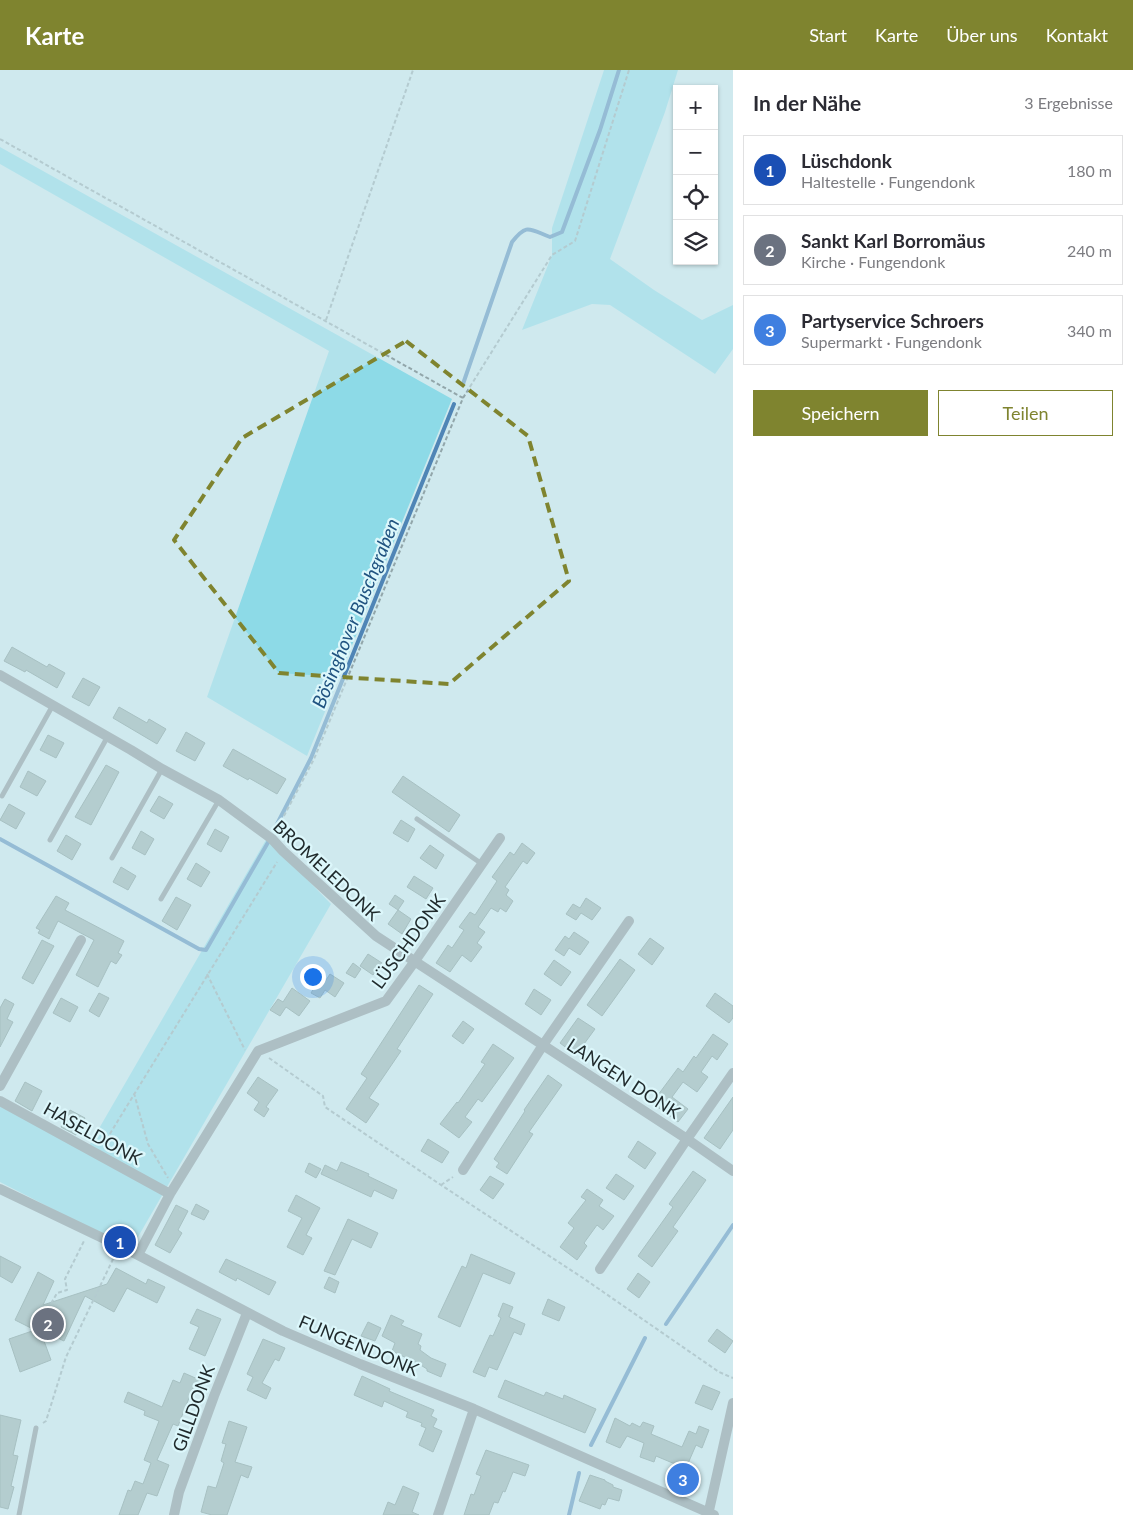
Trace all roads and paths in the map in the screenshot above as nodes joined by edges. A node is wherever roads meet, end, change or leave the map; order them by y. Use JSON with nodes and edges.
{"nodes":[{"id":1,"x":413,"y":70,"type":"edge"},
{"id":2,"x":629,"y":70,"type":"edge"},
{"id":3,"x":0,"y":139,"type":"edge"},
{"id":4,"x":326,"y":320,"type":"junction"},
{"id":5,"x":463,"y":398,"type":"junction"},
{"id":6,"x":0,"y":675,"type":"edge"},
{"id":7,"x":53,"y":705,"type":"junction"},
{"id":8,"x":108,"y":736,"type":"junction"},
{"id":9,"x":162,"y":769,"type":"junction"},
{"id":10,"x":2,"y":796,"type":"dead end"},
{"id":11,"x":219,"y":800,"type":"junction"},
{"id":12,"x":417,"y":819,"type":"dead end"},
{"id":13,"x":272,"y":838,"type":"junction"},
{"id":14,"x":500,"y":838,"type":"dead end"},
{"id":15,"x":50,"y":840,"type":"dead end"},
{"id":16,"x":283,"y":851,"type":"junction"},
{"id":17,"x":112,"y":858,"type":"dead end"},
{"id":18,"x":482,"y":864,"type":"junction"},
{"id":19,"x":161,"y":898,"type":"dead end"},
{"id":20,"x":629,"y":921,"type":"dead end"},
{"id":21,"x":81,"y":940,"type":"dead end"},
{"id":22,"x":415,"y":961,"type":"junction"},
{"id":23,"x":207,"y":974,"type":"junction"},
{"id":24,"x":239,"y":1038,"type":"dead end"},
{"id":25,"x":543,"y":1045,"type":"junction"},
{"id":26,"x":258,"y":1051,"type":"junction"},
{"id":27,"x":733,"y":1073,"type":"edge"},
{"id":28,"x":0,"y":1086,"type":"edge"},
{"id":29,"x":134,"y":1093,"type":"junction"},
{"id":30,"x":0,"y":1100,"type":"edge"},
{"id":31,"x":687,"y":1139,"type":"junction"},
{"id":32,"x":98,"y":1153,"type":"junction"},
{"id":33,"x":463,"y":1170,"type":"joint"},
{"id":34,"x":733,"y":1171,"type":"edge"},
{"id":35,"x":441,"y":1185,"type":"junction"},
{"id":36,"x":0,"y":1189,"type":"edge"},
{"id":37,"x":172,"y":1191,"type":"junction"},
{"id":38,"x":89,"y":1233,"type":"junction"},
{"id":39,"x":119,"y":1246,"type":"junction"},
{"id":40,"x":138,"y":1255,"type":"junction"},
{"id":41,"x":600,"y":1269,"type":"dead end"},
{"id":42,"x":48,"y":1309,"type":"dead end"},
{"id":43,"x":247,"y":1313,"type":"junction"},
{"id":44,"x":733,"y":1378,"type":"edge"},
{"id":45,"x":733,"y":1403,"type":"edge"},
{"id":46,"x":474,"y":1409,"type":"junction"},
{"id":47,"x":36,"y":1428,"type":"joint"},
{"id":48,"x":710,"y":1514,"type":"edge"},
{"id":49,"x":19,"y":1515,"type":"edge"},
{"id":50,"x":174,"y":1515,"type":"edge"},
{"id":51,"x":438,"y":1515,"type":"edge"}],
"edges":[{"from":1,"to":4,"type":"path"},
{"from":2,"to":5,"type":"path"},
{"from":3,"to":4,"type":"path"},
{"from":4,"to":5,"type":"path"},
{"from":5,"to":13,"type":"path"},
{"from":6,"to":7,"type":"street","name":"BROMELEDONK"},
{"from":7,"to":8,"type":"street","name":"BROMELEDONK"},
{"from":7,"to":10,"type":"lane"},
{"from":8,"to":9,"type":"street","name":"BROMELEDONK"},
{"from":8,"to":15,"type":"lane"},
{"from":9,"to":11,"type":"street","name":"BROMELEDONK"},
{"from":9,"to":17,"type":"lane"},
{"from":11,"to":13,"type":"street","name":"BROMELEDONK"},
{"from":11,"to":19,"type":"lane"},
{"from":12,"to":18,"type":"lane"},
{"from":13,"to":16,"type":"street","name":"BROMELEDONK"},
{"from":14,"to":18,"type":"street","name":"LÜSCHDONK"},
{"from":16,"to":22,"type":"street","name":"BROMELEDONK"},
{"from":16,"to":23,"type":"path"},
{"from":18,"to":22,"type":"street","name":"LÜSCHDONK"},
{"from":20,"to":25,"type":"street","name":"LANGEN DONK"},
{"from":21,"to":28,"type":"street"},
{"from":22,"to":25,"type":"street","name":"LANGEN DONK"},
{"from":22,"to":26,"type":"street","name":"LÜSCHDONK"},
{"from":23,"to":24,"type":"path"},
{"from":23,"to":29,"type":"path"},
{"from":25,"to":31,"type":"street","name":"LANGEN DONK"},
{"from":25,"to":33,"type":"street","name":"LANGEN DONK"},
{"from":26,"to":35,"type":"path"},
{"from":26,"to":37,"type":"street"},
{"from":27,"to":31,"type":"street","name":"LANGEN DONK"},
{"from":29,"to":32,"type":"path"},
{"from":29,"to":37,"type":"path"},
{"from":30,"to":32,"type":"street","name":"HASELDONK"},
{"from":31,"to":34,"type":"street","name":"LANGEN DONK"},
{"from":31,"to":41,"type":"street","name":"LANGEN DONK"},
{"from":32,"to":37,"type":"street","name":"HASELDONK"},
{"from":33,"to":35,"type":"path"},
{"from":35,"to":44,"type":"path"},
{"from":36,"to":38,"type":"street","name":"FUNGENDONK"},
{"from":37,"to":40,"type":"street"},
{"from":38,"to":39,"type":"street","name":"FUNGENDONK"},
{"from":38,"to":42,"type":"path"},
{"from":39,"to":40,"type":"street","name":"FUNGENDONK"},
{"from":39,"to":47,"type":"path"},
{"from":40,"to":43,"type":"street","name":"FUNGENDONK"},
{"from":43,"to":46,"type":"street","name":"FUNGENDONK"},
{"from":43,"to":50,"type":"street","name":"GILLDONK"},
{"from":45,"to":48,"type":"street"},
{"from":46,"to":48,"type":"street","name":"FUNGENDONK"},
{"from":46,"to":51,"type":"street"},
{"from":47,"to":49,"type":"lane"}]}
